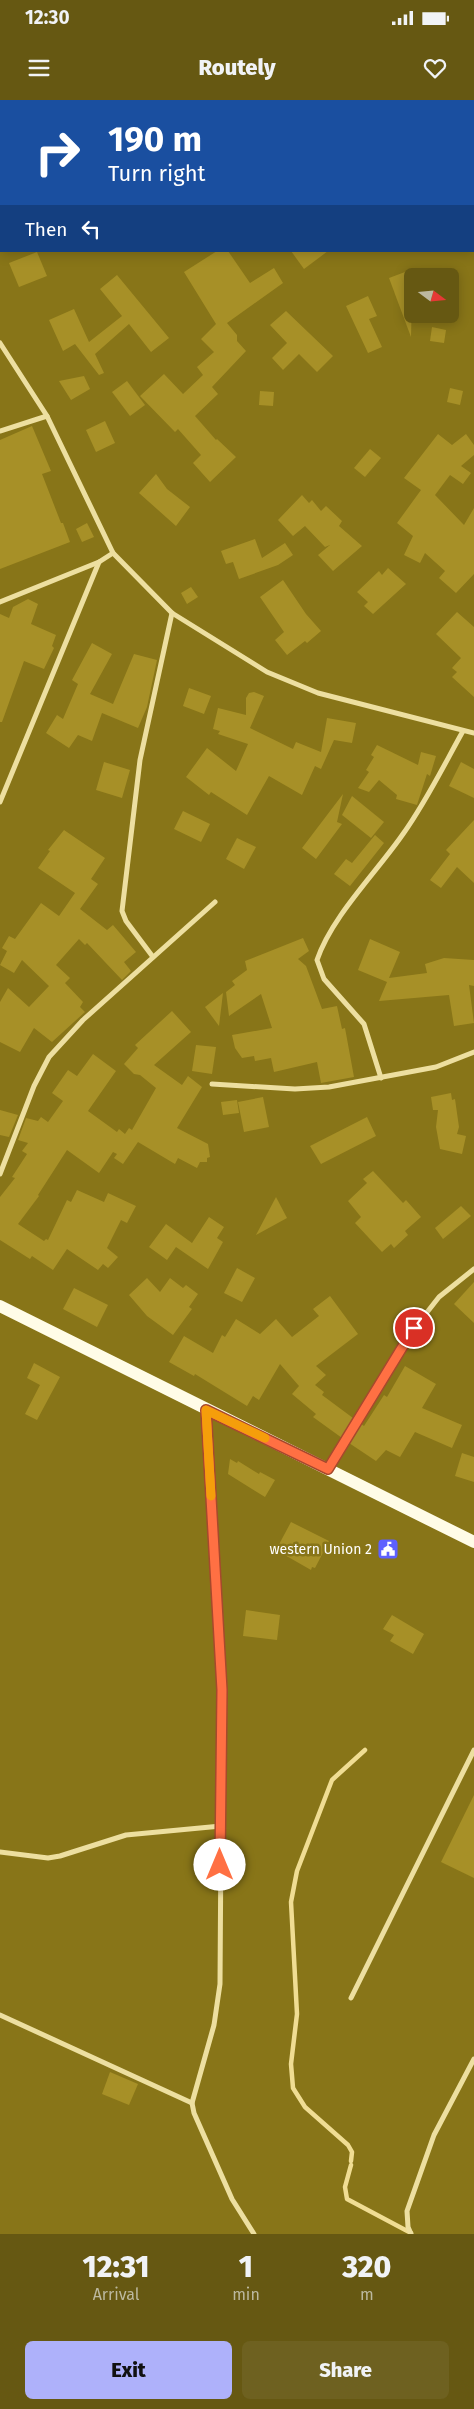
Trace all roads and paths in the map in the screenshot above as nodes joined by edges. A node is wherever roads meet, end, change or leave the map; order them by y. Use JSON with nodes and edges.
{"nodes":[{"id":1,"x":0,"y":343,"type":"edge"},
{"id":2,"x":47,"y":416,"type":"junction"},
{"id":3,"x":0,"y":431,"type":"edge"},
{"id":4,"x":112,"y":553,"type":"junction"},
{"id":5,"x":99,"y":562,"type":"junction"},
{"id":6,"x":0,"y":602,"type":"edge"},
{"id":7,"x":172,"y":613,"type":"junction"},
{"id":8,"x":463,"y":731,"type":"junction"},
{"id":9,"x":474,"y":733,"type":"edge"},
{"id":10,"x":0,"y":802,"type":"edge"},
{"id":11,"x":215,"y":902,"type":"dead end"},
{"id":12,"x":153,"y":957,"type":"junction"},
{"id":13,"x":474,"y":1052,"type":"edge"},
{"id":14,"x":381,"y":1078,"type":"junction"},
{"id":15,"x":212,"y":1084,"type":"dead end"},
{"id":16,"x":0,"y":1174,"type":"edge"},
{"id":17,"x":474,"y":1269,"type":"edge"},
{"id":18,"x":0,"y":1306,"type":"edge"},
{"id":19,"x":206,"y":1410,"type":"junction"},
{"id":20,"x":328,"y":1469,"type":"junction"},
{"id":21,"x":474,"y":1542,"type":"edge"},
{"id":22,"x":474,"y":1750,"type":"edge"},
{"id":23,"x":221,"y":1826,"type":"junction"},
{"id":24,"x":0,"y":1852,"type":"edge"},
{"id":25,"x":351,"y":1998,"type":"dead end"},
{"id":26,"x":0,"y":2015,"type":"edge"},
{"id":27,"x":474,"y":2059,"type":"edge"},
{"id":28,"x":192,"y":2103,"type":"junction"},
{"id":29,"x":254,"y":2234,"type":"edge"},
{"id":30,"x":411,"y":2234,"type":"edge"}],
"edges":[{"from":1,"to":2,"type":"street"},
{"from":2,"to":3,"type":"street"},
{"from":2,"to":4,"type":"street"},
{"from":4,"to":5,"type":"street"},
{"from":4,"to":7,"type":"street"},
{"from":5,"to":6,"type":"street"},
{"from":5,"to":10,"type":"street"},
{"from":7,"to":8,"type":"street"},
{"from":7,"to":12,"type":"street"},
{"from":8,"to":9,"type":"street"},
{"from":8,"to":14,"type":"street"},
{"from":11,"to":12,"type":"street"},
{"from":12,"to":16,"type":"street"},
{"from":13,"to":14,"type":"street"},
{"from":14,"to":15,"type":"street"},
{"from":17,"to":20,"type":"street"},
{"from":18,"to":19,"type":"main road"},
{"from":19,"to":20,"type":"main road"},
{"from":19,"to":23,"type":"street"},
{"from":20,"to":21,"type":"main road"},
{"from":22,"to":25,"type":"street"},
{"from":23,"to":24,"type":"street"},
{"from":23,"to":28,"type":"street"},
{"from":26,"to":28,"type":"street"},
{"from":27,"to":30,"type":"street"},
{"from":28,"to":29,"type":"street"}]}
